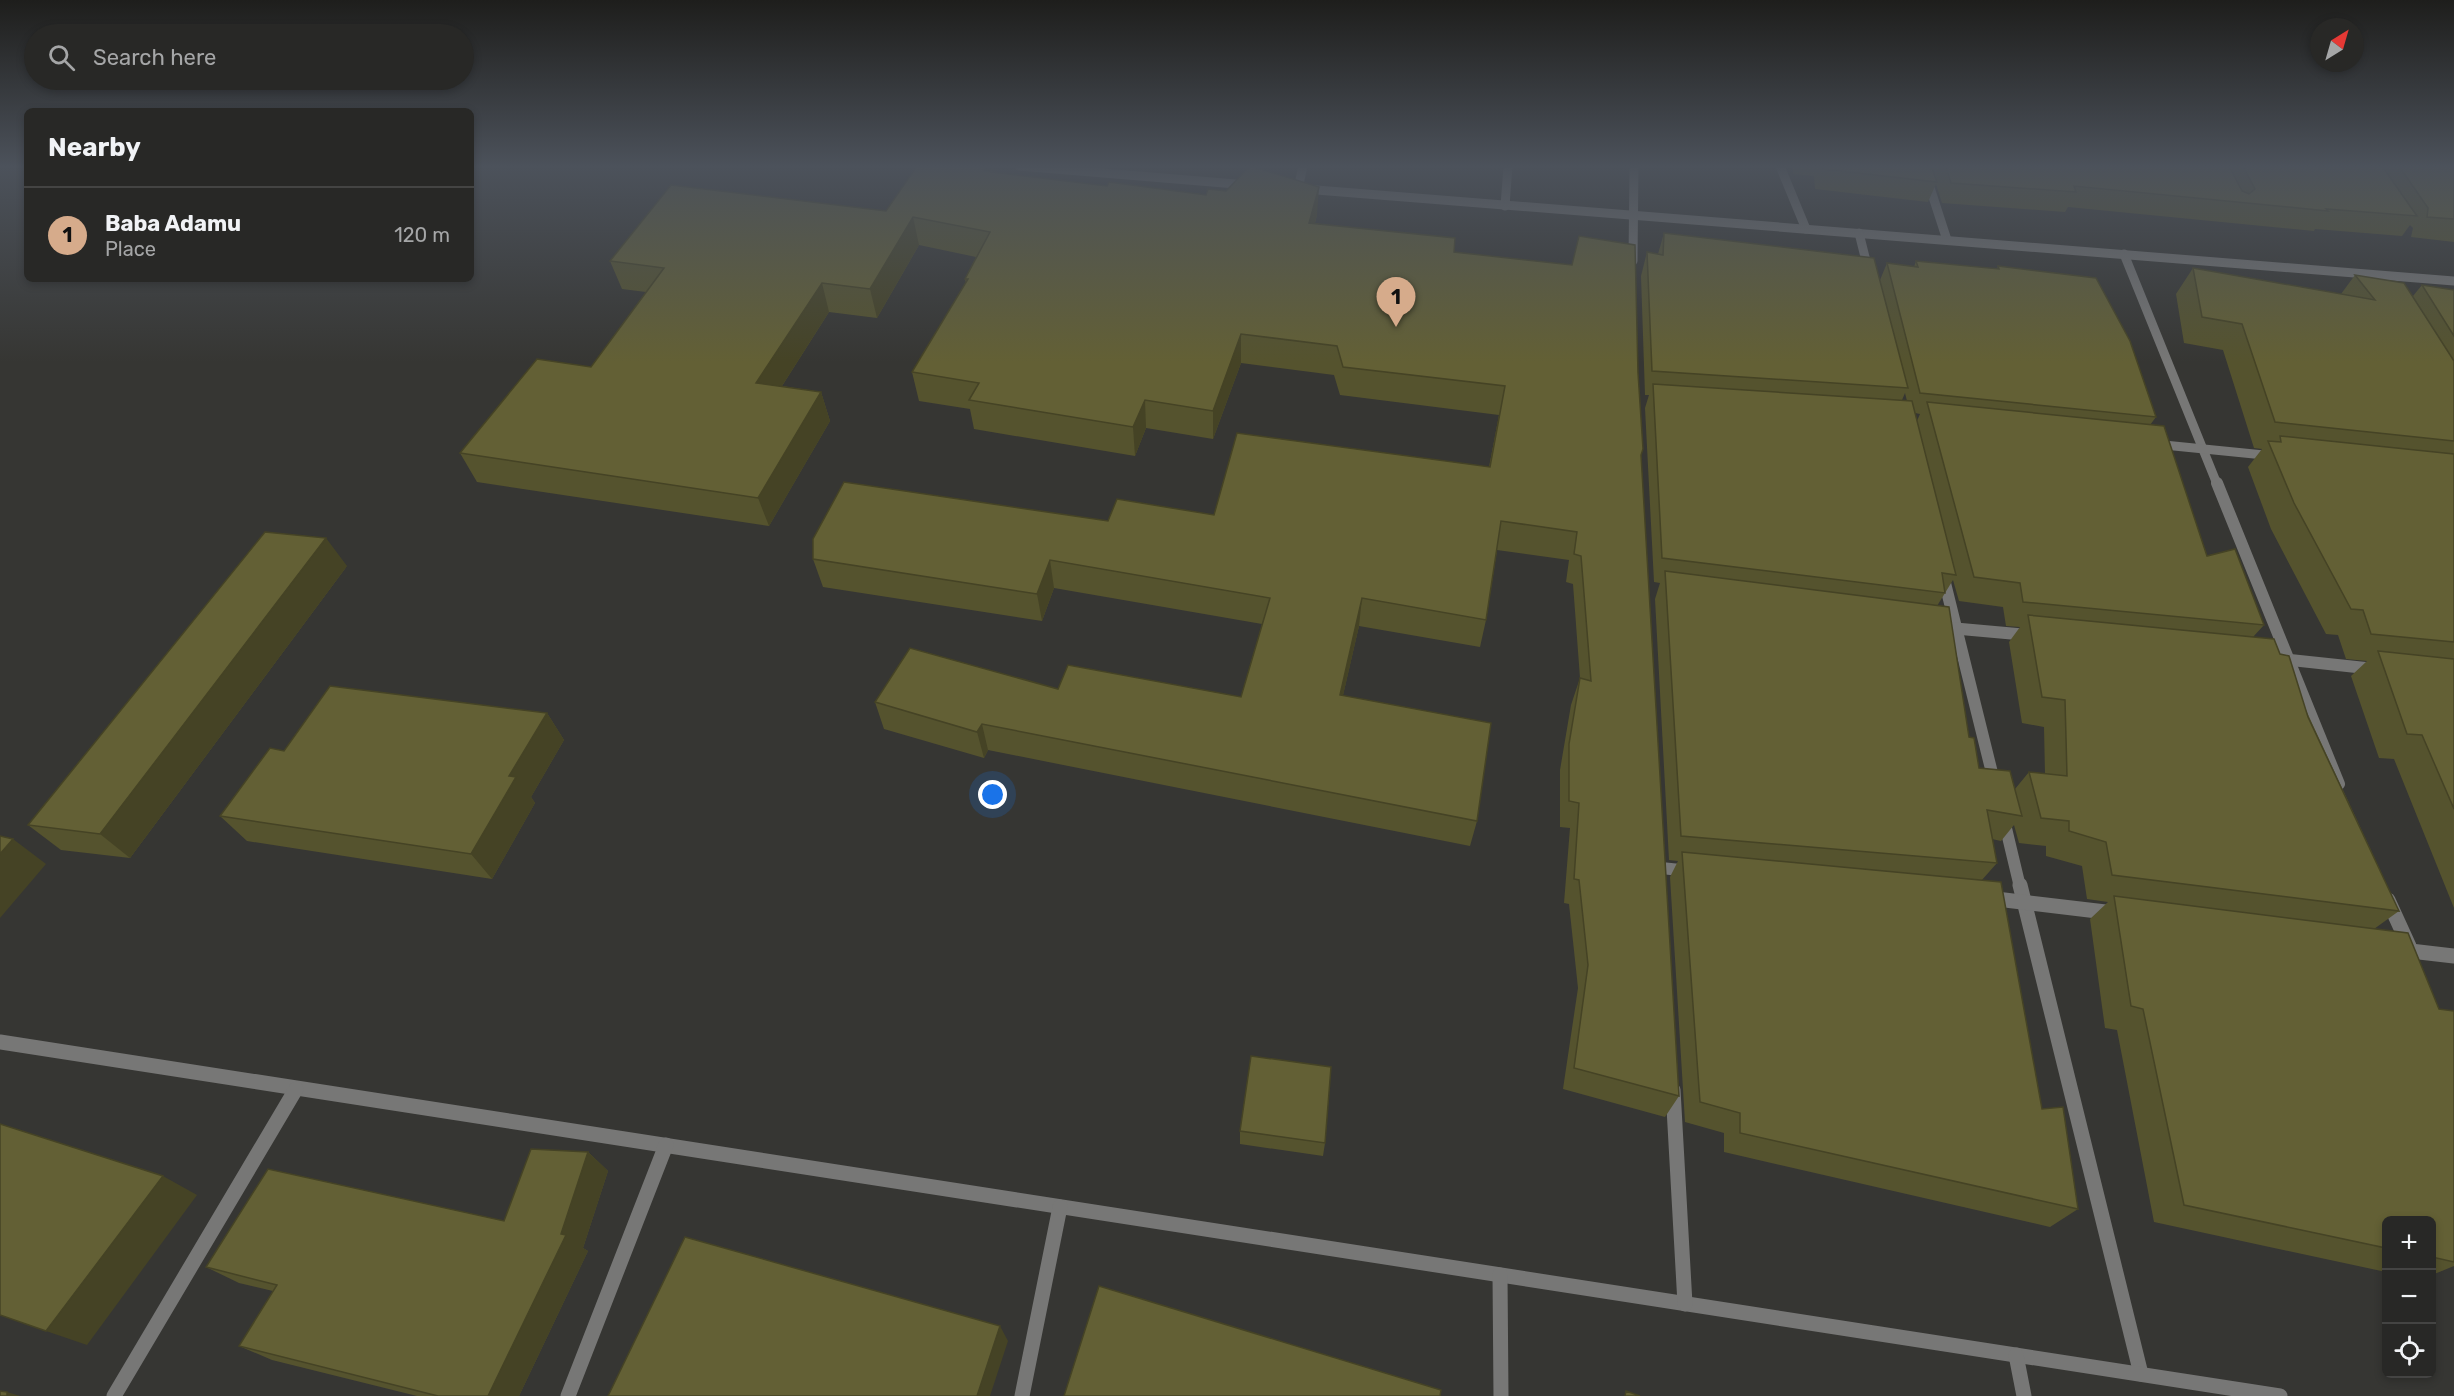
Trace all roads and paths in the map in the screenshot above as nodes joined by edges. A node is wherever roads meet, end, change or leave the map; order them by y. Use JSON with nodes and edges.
{"nodes":[{"id":1,"x":1632,"y":231,"type":"edge"},
{"id":2,"x":1834,"y":231,"type":"edge"},
{"id":3,"x":1944,"y":231,"type":"edge"},
{"id":4,"x":1859,"y":233,"type":"junction"},
{"id":5,"x":1947,"y":240,"type":"junction"},
{"id":6,"x":2124,"y":254,"type":"junction"},
{"id":7,"x":1633,"y":274,"type":"edge"},
{"id":8,"x":2370,"y":274,"type":"junction"},
{"id":9,"x":2454,"y":281,"type":"edge"},
{"id":10,"x":2376,"y":284,"type":"edge"},
{"id":11,"x":1874,"y":291,"type":"edge"},
{"id":12,"x":2144,"y":443,"type":"edge"},
{"id":13,"x":2203,"y":449,"type":"junction"},
{"id":14,"x":2283,"y":458,"type":"edge"},
{"id":15,"x":1939,"y":559,"type":"edge"},
{"id":16,"x":1934,"y":626,"type":"edge"},
{"id":17,"x":1957,"y":629,"type":"junction"},
{"id":18,"x":2040,"y":637,"type":"edge"},
{"id":19,"x":2265,"y":658,"type":"edge"},
{"id":20,"x":2289,"y":660,"type":"junction"},
{"id":21,"x":2383,"y":670,"type":"edge"},
{"id":22,"x":2345,"y":798,"type":"edge"},
{"id":23,"x":1661,"y":868,"type":"edge"},
{"id":24,"x":1708,"y":873,"type":"edge"},
{"id":25,"x":2384,"y":892,"type":"edge"},
{"id":26,"x":1977,"y":897,"type":"edge"},
{"id":27,"x":2024,"y":901,"type":"junction"},
{"id":28,"x":2130,"y":915,"type":"edge"},
{"id":29,"x":2388,"y":949,"type":"edge"},
{"id":30,"x":2454,"y":956,"type":"edge"},
{"id":31,"x":2414,"y":957,"type":"junction"},
{"id":32,"x":0,"y":1042,"type":"edge"},
{"id":33,"x":1672,"y":1080,"type":"edge"},
{"id":34,"x":296,"y":1089,"type":"junction"},
{"id":35,"x":666,"y":1145,"type":"junction"},
{"id":36,"x":1060,"y":1207,"type":"junction"},
{"id":37,"x":1500,"y":1275,"type":"junction"},
{"id":38,"x":1685,"y":1304,"type":"junction"},
{"id":39,"x":2016,"y":1355,"type":"junction"},
{"id":40,"x":2141,"y":1374,"type":"junction"},
{"id":41,"x":114,"y":1396,"type":"edge"},
{"id":42,"x":568,"y":1396,"type":"edge"},
{"id":43,"x":1022,"y":1396,"type":"edge"},
{"id":44,"x":1501,"y":1396,"type":"edge"},
{"id":45,"x":2024,"y":1396,"type":"edge"},
{"id":46,"x":2280,"y":1396,"type":"edge"}],
"edges":[{"from":1,"to":7,"type":"street"},
{"from":2,"to":4,"type":"street"},
{"from":3,"to":5,"type":"street"},
{"from":4,"to":5,"type":"street"},
{"from":4,"to":11,"type":"street"},
{"from":5,"to":6,"type":"street"},
{"from":6,"to":8,"type":"street"},
{"from":6,"to":13,"type":"street"},
{"from":8,"to":9,"type":"street"},
{"from":8,"to":10,"type":"street"},
{"from":12,"to":13,"type":"street"},
{"from":13,"to":14,"type":"street"},
{"from":13,"to":20,"type":"street"},
{"from":15,"to":17,"type":"street"},
{"from":16,"to":17,"type":"street"},
{"from":17,"to":18,"type":"street"},
{"from":17,"to":27,"type":"street"},
{"from":19,"to":20,"type":"street"},
{"from":20,"to":21,"type":"street"},
{"from":20,"to":22,"type":"street"},
{"from":23,"to":24,"type":"street"},
{"from":25,"to":31,"type":"street"},
{"from":26,"to":27,"type":"street"},
{"from":27,"to":28,"type":"street"},
{"from":27,"to":40,"type":"street"},
{"from":29,"to":31,"type":"street"},
{"from":30,"to":31,"type":"street"},
{"from":32,"to":34,"type":"street"},
{"from":33,"to":38,"type":"street"},
{"from":34,"to":35,"type":"street"},
{"from":34,"to":41,"type":"street"},
{"from":35,"to":36,"type":"street"},
{"from":35,"to":42,"type":"street"},
{"from":36,"to":37,"type":"street"},
{"from":36,"to":43,"type":"street"},
{"from":37,"to":38,"type":"street"},
{"from":37,"to":44,"type":"street"},
{"from":38,"to":39,"type":"street"},
{"from":39,"to":40,"type":"street"},
{"from":39,"to":45,"type":"street"},
{"from":40,"to":46,"type":"street"}]}
